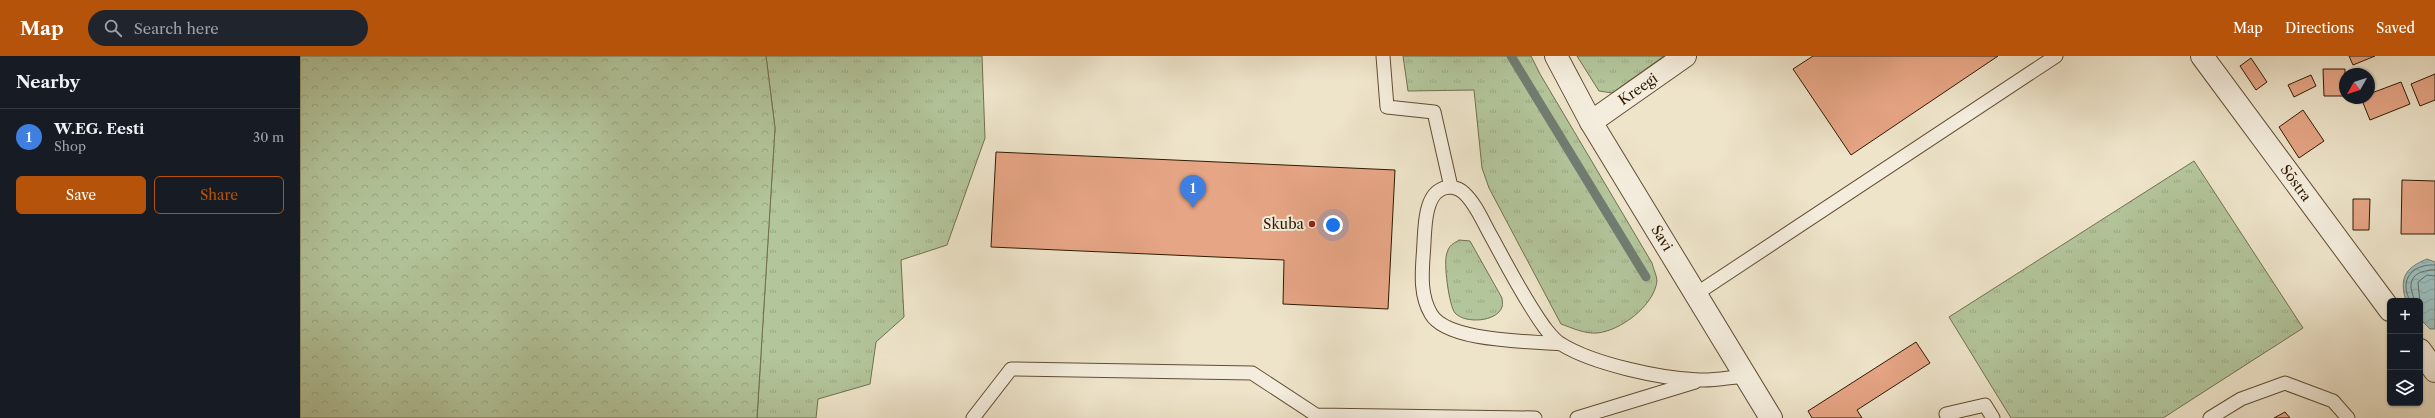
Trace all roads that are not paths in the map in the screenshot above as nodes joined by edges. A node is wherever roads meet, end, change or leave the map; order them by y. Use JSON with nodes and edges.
{"nodes":[{"id":1,"x":1383,"y":56,"type":"edge"},
{"id":2,"x":1556,"y":56,"type":"edge"},
{"id":3,"x":1685,"y":56,"type":"edge"},
{"id":4,"x":2056,"y":56,"type":"edge"},
{"id":5,"x":2202,"y":56,"type":"edge"},
{"id":6,"x":1591,"y":122,"type":"junction"},
{"id":7,"x":1451,"y":186,"type":"junction"},
{"id":8,"x":1696,"y":294,"type":"junction"},
{"id":9,"x":2387,"y":306,"type":"edge"},
{"id":10,"x":1560,"y":344,"type":"junction"},
{"id":11,"x":2423,"y":354,"type":"edge"},
{"id":12,"x":2435,"y":371,"type":"edge"},
{"id":13,"x":1746,"y":376,"type":"junction"},
{"id":14,"x":1701,"y":381,"type":"junction"},
{"id":15,"x":1946,"y":414,"type":"dead end"},
{"id":16,"x":973,"y":418,"type":"edge"},
{"id":17,"x":1535,"y":418,"type":"edge"},
{"id":18,"x":1577,"y":418,"type":"edge"},
{"id":19,"x":1771,"y":418,"type":"edge"},
{"id":20,"x":1993,"y":418,"type":"edge"},
{"id":21,"x":2210,"y":418,"type":"edge"},
{"id":22,"x":2348,"y":418,"type":"edge"}],
"edges":[{"from":1,"to":7,"type":"lane"},
{"from":2,"to":6,"type":"street","name":"Savi"},
{"from":3,"to":6,"type":"street","name":"Kreegi"},
{"from":4,"to":8,"type":"lane"},
{"from":5,"to":9,"type":"street","name":"Sõstra"},
{"from":6,"to":8,"type":"street","name":"Savi"},
{"from":7,"to":10,"type":"lane"},
{"from":7,"to":10,"type":"lane"},
{"from":8,"to":13,"type":"street","name":"Savi"},
{"from":10,"to":14,"type":"lane"},
{"from":11,"to":12,"type":"street"},
{"from":13,"to":14,"type":"lane"},
{"from":13,"to":19,"type":"street","name":"Savi"},
{"from":14,"to":18,"type":"lane"},
{"from":15,"to":20,"type":"lane"},
{"from":16,"to":17,"type":"lane"},
{"from":21,"to":22,"type":"lane"}]}
